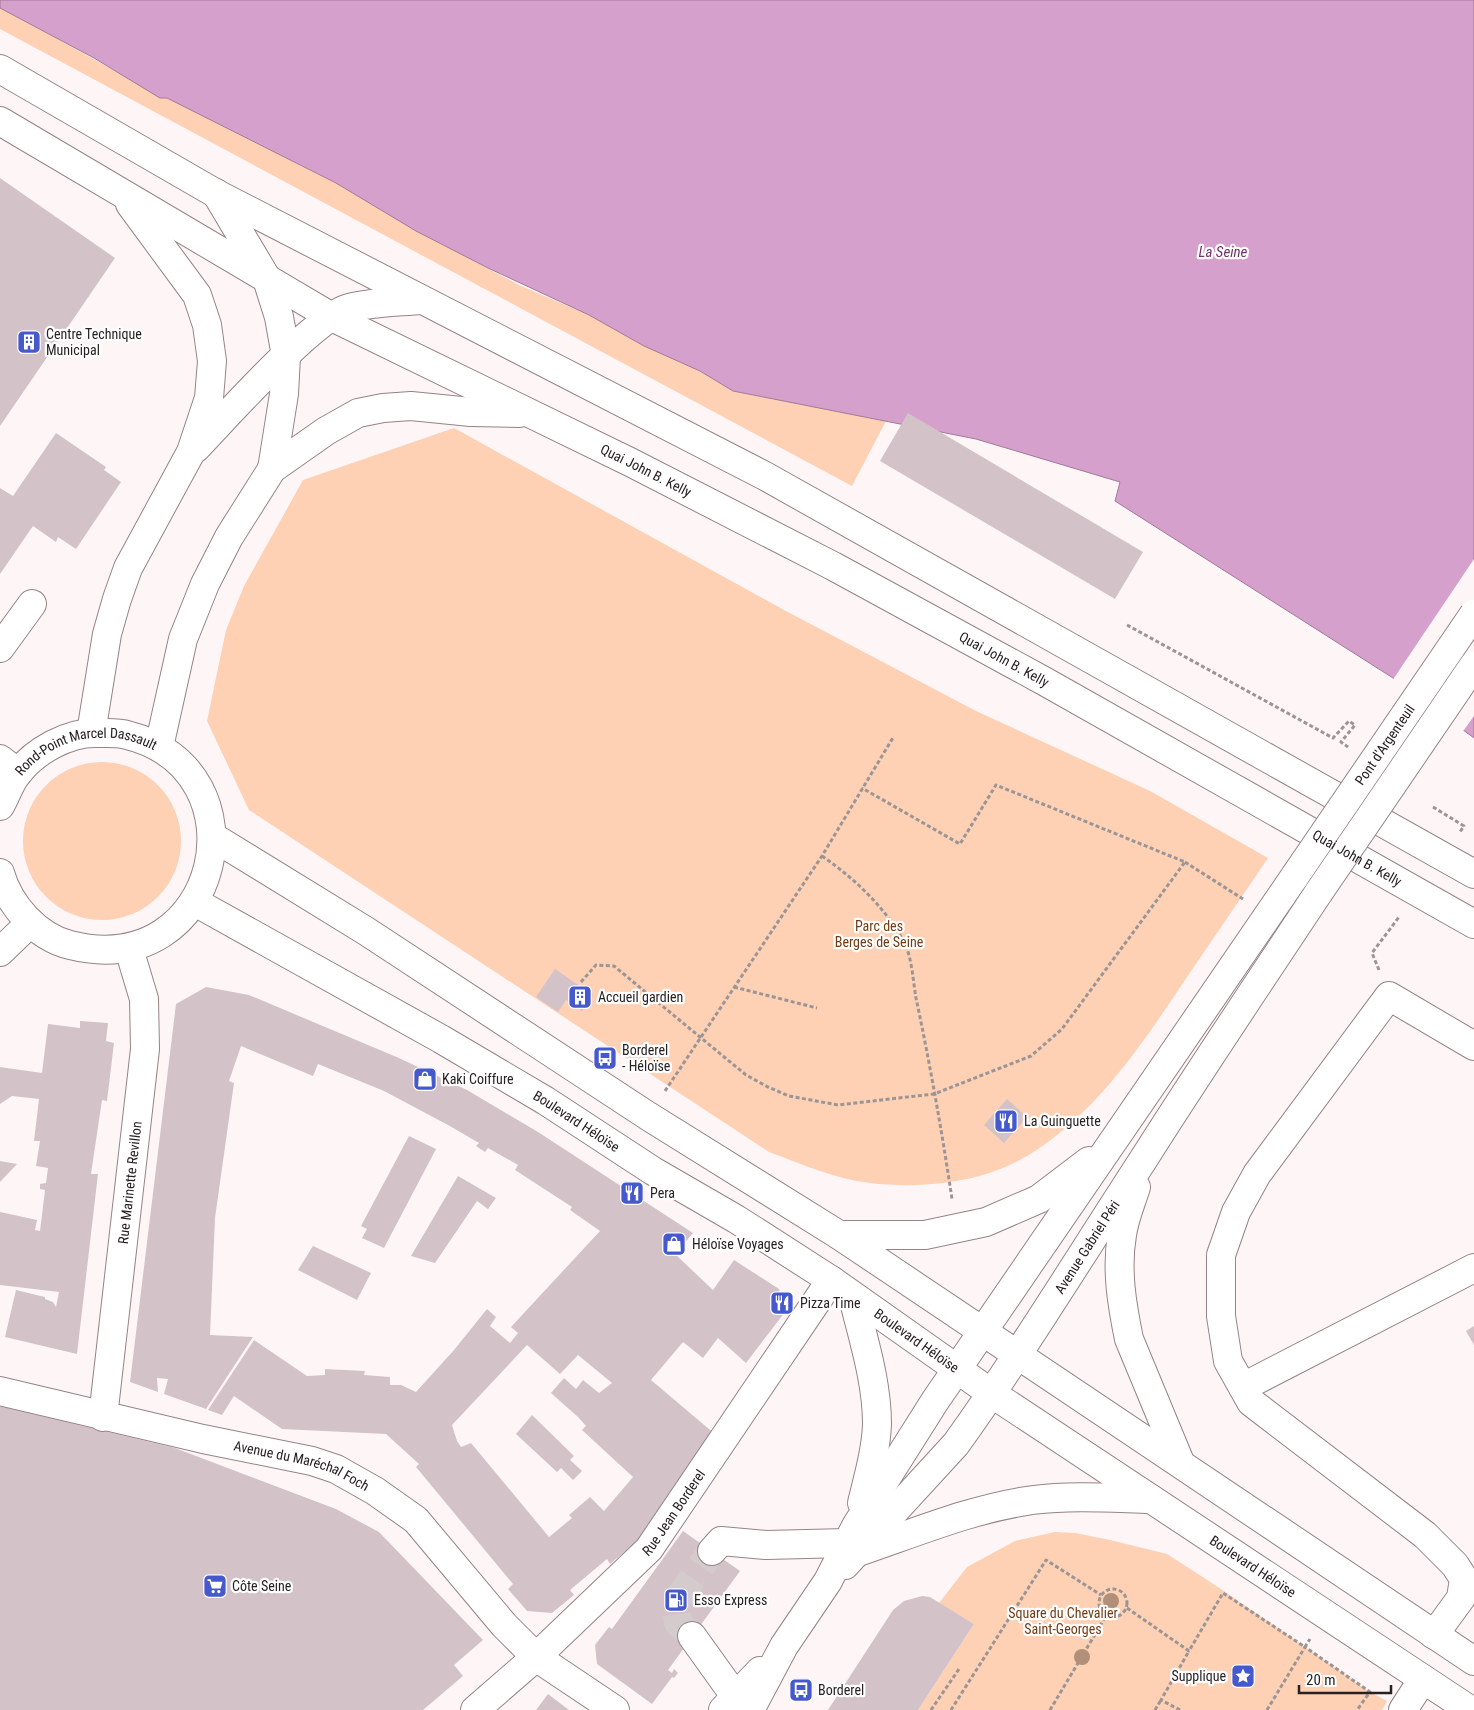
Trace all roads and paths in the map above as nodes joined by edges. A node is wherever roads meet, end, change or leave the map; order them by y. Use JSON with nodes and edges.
{"nodes":[{"id":1,"x":0,"y":69,"type":"edge"},
{"id":2,"x":0,"y":121,"type":"edge"},
{"id":3,"x":122,"y":193,"type":"junction"},
{"id":4,"x":215,"y":193,"type":"junction"},
{"id":5,"x":267,"y":279,"type":"junction"},
{"id":6,"x":421,"y":300,"type":"junction"},
{"id":7,"x":330,"y":316,"type":"junction"},
{"id":8,"x":286,"y":356,"type":"junction"},
{"id":9,"x":525,"y":413,"type":"junction"},
{"id":10,"x":191,"y":452,"type":"junction"},
{"id":11,"x":272,"y":469,"type":"junction"},
{"id":12,"x":32,"y":604,"type":"dead end"},
{"id":13,"x":1474,"y":614,"type":"edge"},
{"id":14,"x":1127,"y":625,"type":"dead end"},
{"id":15,"x":0,"y":648,"type":"edge"},
{"id":16,"x":1474,"y":664,"type":"edge"},
{"id":17,"x":91,"y":733,"type":"junction"},
{"id":18,"x":894,"y":736,"type":"dead end"},
{"id":19,"x":159,"y":747,"type":"junction"},
{"id":20,"x":1348,"y":748,"type":"dead end"},
{"id":21,"x":9,"y":766,"type":"edge"},
{"id":22,"x":862,"y":788,"type":"junction"},
{"id":23,"x":0,"y":806,"type":"edge"},
{"id":24,"x":212,"y":837,"type":"junction"},
{"id":25,"x":822,"y":856,"type":"junction"},
{"id":26,"x":1185,"y":862,"type":"junction"},
{"id":27,"x":0,"y":873,"type":"edge"},
{"id":28,"x":1474,"y":874,"type":"edge"},
{"id":29,"x":1295,"y":876,"type":"joint"},
{"id":30,"x":1319,"y":892,"type":"joint"},
{"id":31,"x":1418,"y":892,"type":"junction"},
{"id":32,"x":195,"y":902,"type":"junction"},
{"id":33,"x":1252,"y":904,"type":"dead end"},
{"id":34,"x":30,"y":923,"type":"junction"},
{"id":35,"x":1474,"y":924,"type":"edge"},
{"id":36,"x":129,"y":949,"type":"junction"},
{"id":37,"x":0,"y":952,"type":"edge"},
{"id":38,"x":581,"y":982,"type":"dead end"},
{"id":39,"x":734,"y":987,"type":"junction"},
{"id":40,"x":1389,"y":996,"type":"junction"},
{"id":41,"x":817,"y":1008,"type":"dead end"},
{"id":42,"x":702,"y":1036,"type":"junction"},
{"id":43,"x":1474,"y":1046,"type":"edge"},
{"id":44,"x":663,"y":1094,"type":"dead end"},
{"id":45,"x":934,"y":1094,"type":"junction"},
{"id":46,"x":1111,"y":1142,"type":"junction"},
{"id":47,"x":1144,"y":1157,"type":"junction"},
{"id":48,"x":953,"y":1205,"type":"dead end"},
{"id":49,"x":840,"y":1235,"type":"junction"},
{"id":50,"x":1474,"y":1268,"type":"edge"},
{"id":51,"x":831,"y":1280,"type":"junction"},
{"id":52,"x":853,"y":1297,"type":"junction"},
{"id":53,"x":982,"y":1330,"type":"junction"},
{"id":54,"x":1018,"y":1354,"type":"junction"},
{"id":55,"x":956,"y":1370,"type":"junction"},
{"id":56,"x":1243,"y":1387,"type":"junction"},
{"id":57,"x":0,"y":1391,"type":"edge"},
{"id":58,"x":991,"y":1393,"type":"junction"},
{"id":59,"x":103,"y":1417,"type":"junction"},
{"id":60,"x":1180,"y":1462,"type":"junction"},
{"id":61,"x":1151,"y":1498,"type":"junction"},
{"id":62,"x":854,"y":1540,"type":"junction"},
{"id":63,"x":712,"y":1551,"type":"tunnel mouth"},
{"id":64,"x":1101,"y":1595,"type":"junction"},
{"id":65,"x":1126,"y":1608,"type":"junction"},
{"id":66,"x":1106,"y":1616,"type":"junction"},
{"id":67,"x":1434,"y":1635,"type":"junction"},
{"id":68,"x":692,"y":1636,"type":"tunnel mouth"},
{"id":69,"x":1305,"y":1647,"type":"junction"},
{"id":70,"x":1189,"y":1651,"type":"junction"},
{"id":71,"x":536,"y":1657,"type":"junction"},
{"id":72,"x":1474,"y":1662,"type":"edge"},
{"id":73,"x":959,"y":1669,"type":"dead end"},
{"id":74,"x":1423,"y":1679,"type":"junction"},
{"id":75,"x":1161,"y":1700,"type":"junction"},
{"id":76,"x":736,"y":1705,"type":"edge"},
{"id":77,"x":475,"y":1710,"type":"edge"},
{"id":78,"x":615,"y":1710,"type":"edge"},
{"id":79,"x":931,"y":1710,"type":"edge"},
{"id":80,"x":952,"y":1710,"type":"edge"},
{"id":81,"x":1050,"y":1710,"type":"edge"},
{"id":82,"x":1155,"y":1710,"type":"edge"},
{"id":83,"x":1180,"y":1710,"type":"edge"},
{"id":84,"x":1266,"y":1710,"type":"edge"},
{"id":85,"x":1357,"y":1710,"type":"edge"},
{"id":86,"x":1403,"y":1710,"type":"edge"},
{"id":87,"x":1470,"y":1710,"type":"edge"}],
"edges":[{"from":1,"to":4,"type":"main road"},
{"from":2,"to":3,"type":"main road","name":"Quai John B. Kelly"},
{"from":3,"to":5,"type":"main road","name":"Quai John B. Kelly"},
{"from":3,"to":10,"type":"main road"},
{"from":4,"to":5,"type":"main road"},
{"from":4,"to":6,"type":"main road"},
{"from":5,"to":7,"type":"main road","name":"Quai John B. Kelly"},
{"from":5,"to":8,"type":"main road"},
{"from":6,"to":7,"type":"main road"},
{"from":6,"to":28,"type":"main road"},
{"from":7,"to":8,"type":"main road"},
{"from":7,"to":9,"type":"main road","name":"Quai John B. Kelly"},
{"from":8,"to":10,"type":"main road"},
{"from":8,"to":11,"type":"main road"},
{"from":9,"to":11,"type":"main road"},
{"from":9,"to":31,"type":"main road","name":"Quai John B. Kelly"},
{"from":10,"to":17,"type":"main road"},
{"from":11,"to":19,"type":"main road"},
{"from":12,"to":15,"type":"main road"},
{"from":13,"to":29,"type":"main road","name":"Pont d'Argenteuil","bridge":true},
{"from":14,"to":20,"type":"path"},
{"from":16,"to":30,"type":"main road","name":"Pont d'Argenteuil","bridge":true},
{"from":17,"to":19,"type":"main road","name":"Rond-Point Marcel Dassault"},
{"from":17,"to":21,"type":"main road","name":"Rond-Point Marcel Dassault"},
{"from":18,"to":22,"type":"path"},
{"from":19,"to":24,"type":"main road","name":"Rond-Point Marcel Dassault"},
{"from":21,"to":23,"type":"main road","name":"Rond-Point Marcel Dassault"},
{"from":22,"to":25,"type":"path"},
{"from":22,"to":26,"type":"path"},
{"from":24,"to":32,"type":"main road","name":"Rond-Point Marcel Dassault"},
{"from":24,"to":49,"type":"main road"},
{"from":25,"to":39,"type":"path"},
{"from":25,"to":45,"type":"path"},
{"from":26,"to":33,"type":"path"},
{"from":26,"to":45,"type":"path"},
{"from":27,"to":34,"type":"main road","name":"Rond-Point Marcel Dassault"},
{"from":29,"to":46,"type":"main road","name":"Avenue Gabriel Péri"},
{"from":30,"to":47,"type":"main road","name":"Avenue Gabriel Péri"},
{"from":31,"to":35,"type":"main road","name":"Quai John B. Kelly"},
{"from":31,"to":40,"type":"path"},
{"from":32,"to":36,"type":"main road","name":"Rond-Point Marcel Dassault"},
{"from":32,"to":51,"type":"main road","name":"Boulevard Héloïse"},
{"from":34,"to":36,"type":"main road","name":"Rond-Point Marcel Dassault"},
{"from":34,"to":37,"type":"main road"},
{"from":36,"to":59,"type":"main road","name":"Rue Marinette Revillon"},
{"from":38,"to":42,"type":"path"},
{"from":39,"to":41,"type":"path"},
{"from":39,"to":42,"type":"path"},
{"from":40,"to":43,"type":"main road"},
{"from":40,"to":56,"type":"main road"},
{"from":42,"to":44,"type":"path"},
{"from":42,"to":45,"type":"path"},
{"from":45,"to":48,"type":"path"},
{"from":46,"to":49,"type":"main road"},
{"from":46,"to":53,"type":"main road","name":"Avenue Gabriel Péri"},
{"from":47,"to":54,"type":"main road","name":"Avenue Gabriel Péri"},
{"from":47,"to":60,"type":"main road"},
{"from":49,"to":53,"type":"main road"},
{"from":50,"to":56,"type":"main road"},
{"from":51,"to":52,"type":"main road","name":"Boulevard Héloïse"},
{"from":51,"to":71,"type":"main road","name":"Rue Jean Borderel"},
{"from":52,"to":55,"type":"main road","name":"Boulevard Héloïse"},
{"from":52,"to":62,"type":"main road"},
{"from":53,"to":54,"type":"main road"},
{"from":53,"to":55,"type":"main road","name":"Avenue Gabriel Péri"},
{"from":54,"to":58,"type":"main road","name":"Avenue Gabriel Péri"},
{"from":54,"to":60,"type":"main road"},
{"from":55,"to":58,"type":"main road","name":"Boulevard Héloïse"},
{"from":55,"to":62,"type":"main road","name":"Avenue Gabriel Péri"},
{"from":56,"to":67,"type":"main road"},
{"from":57,"to":59,"type":"main road","name":"Avenue du Maréchal Foch"},
{"from":58,"to":61,"type":"main road","name":"Boulevard Héloïse"},
{"from":58,"to":62,"type":"main road","name":"Avenue Gabriel Péri"},
{"from":59,"to":71,"type":"main road","name":"Avenue du Maréchal Foch"},
{"from":60,"to":67,"type":"main road"},
{"from":61,"to":62,"type":"main road"},
{"from":61,"to":74,"type":"main road","name":"Boulevard Héloïse"},
{"from":62,"to":63,"type":"main road"},
{"from":62,"to":76,"type":"main road","name":"Avenue Gabriel Péri"},
{"from":64,"to":65,"type":"path"},
{"from":64,"to":66,"type":"path"},
{"from":64,"to":80,"type":"path"},
{"from":65,"to":66,"type":"path"},
{"from":65,"to":70,"type":"path"},
{"from":66,"to":81,"type":"path"},
{"from":67,"to":72,"type":"main road"},
{"from":68,"to":76,"type":"main road"},
{"from":69,"to":70,"type":"path"},
{"from":69,"to":84,"type":"path"},
{"from":69,"to":85,"type":"path"},
{"from":70,"to":75,"type":"path"},
{"from":71,"to":77,"type":"main road","name":"Rue Jean Borderel"},
{"from":71,"to":78,"type":"main road","name":"Avenue du Maréchal Foch"},
{"from":73,"to":79,"type":"path"},
{"from":74,"to":86,"type":"main road"},
{"from":74,"to":87,"type":"main road","name":"Boulevard Héloïse"},
{"from":75,"to":82,"type":"path"},
{"from":75,"to":83,"type":"path"}]}
